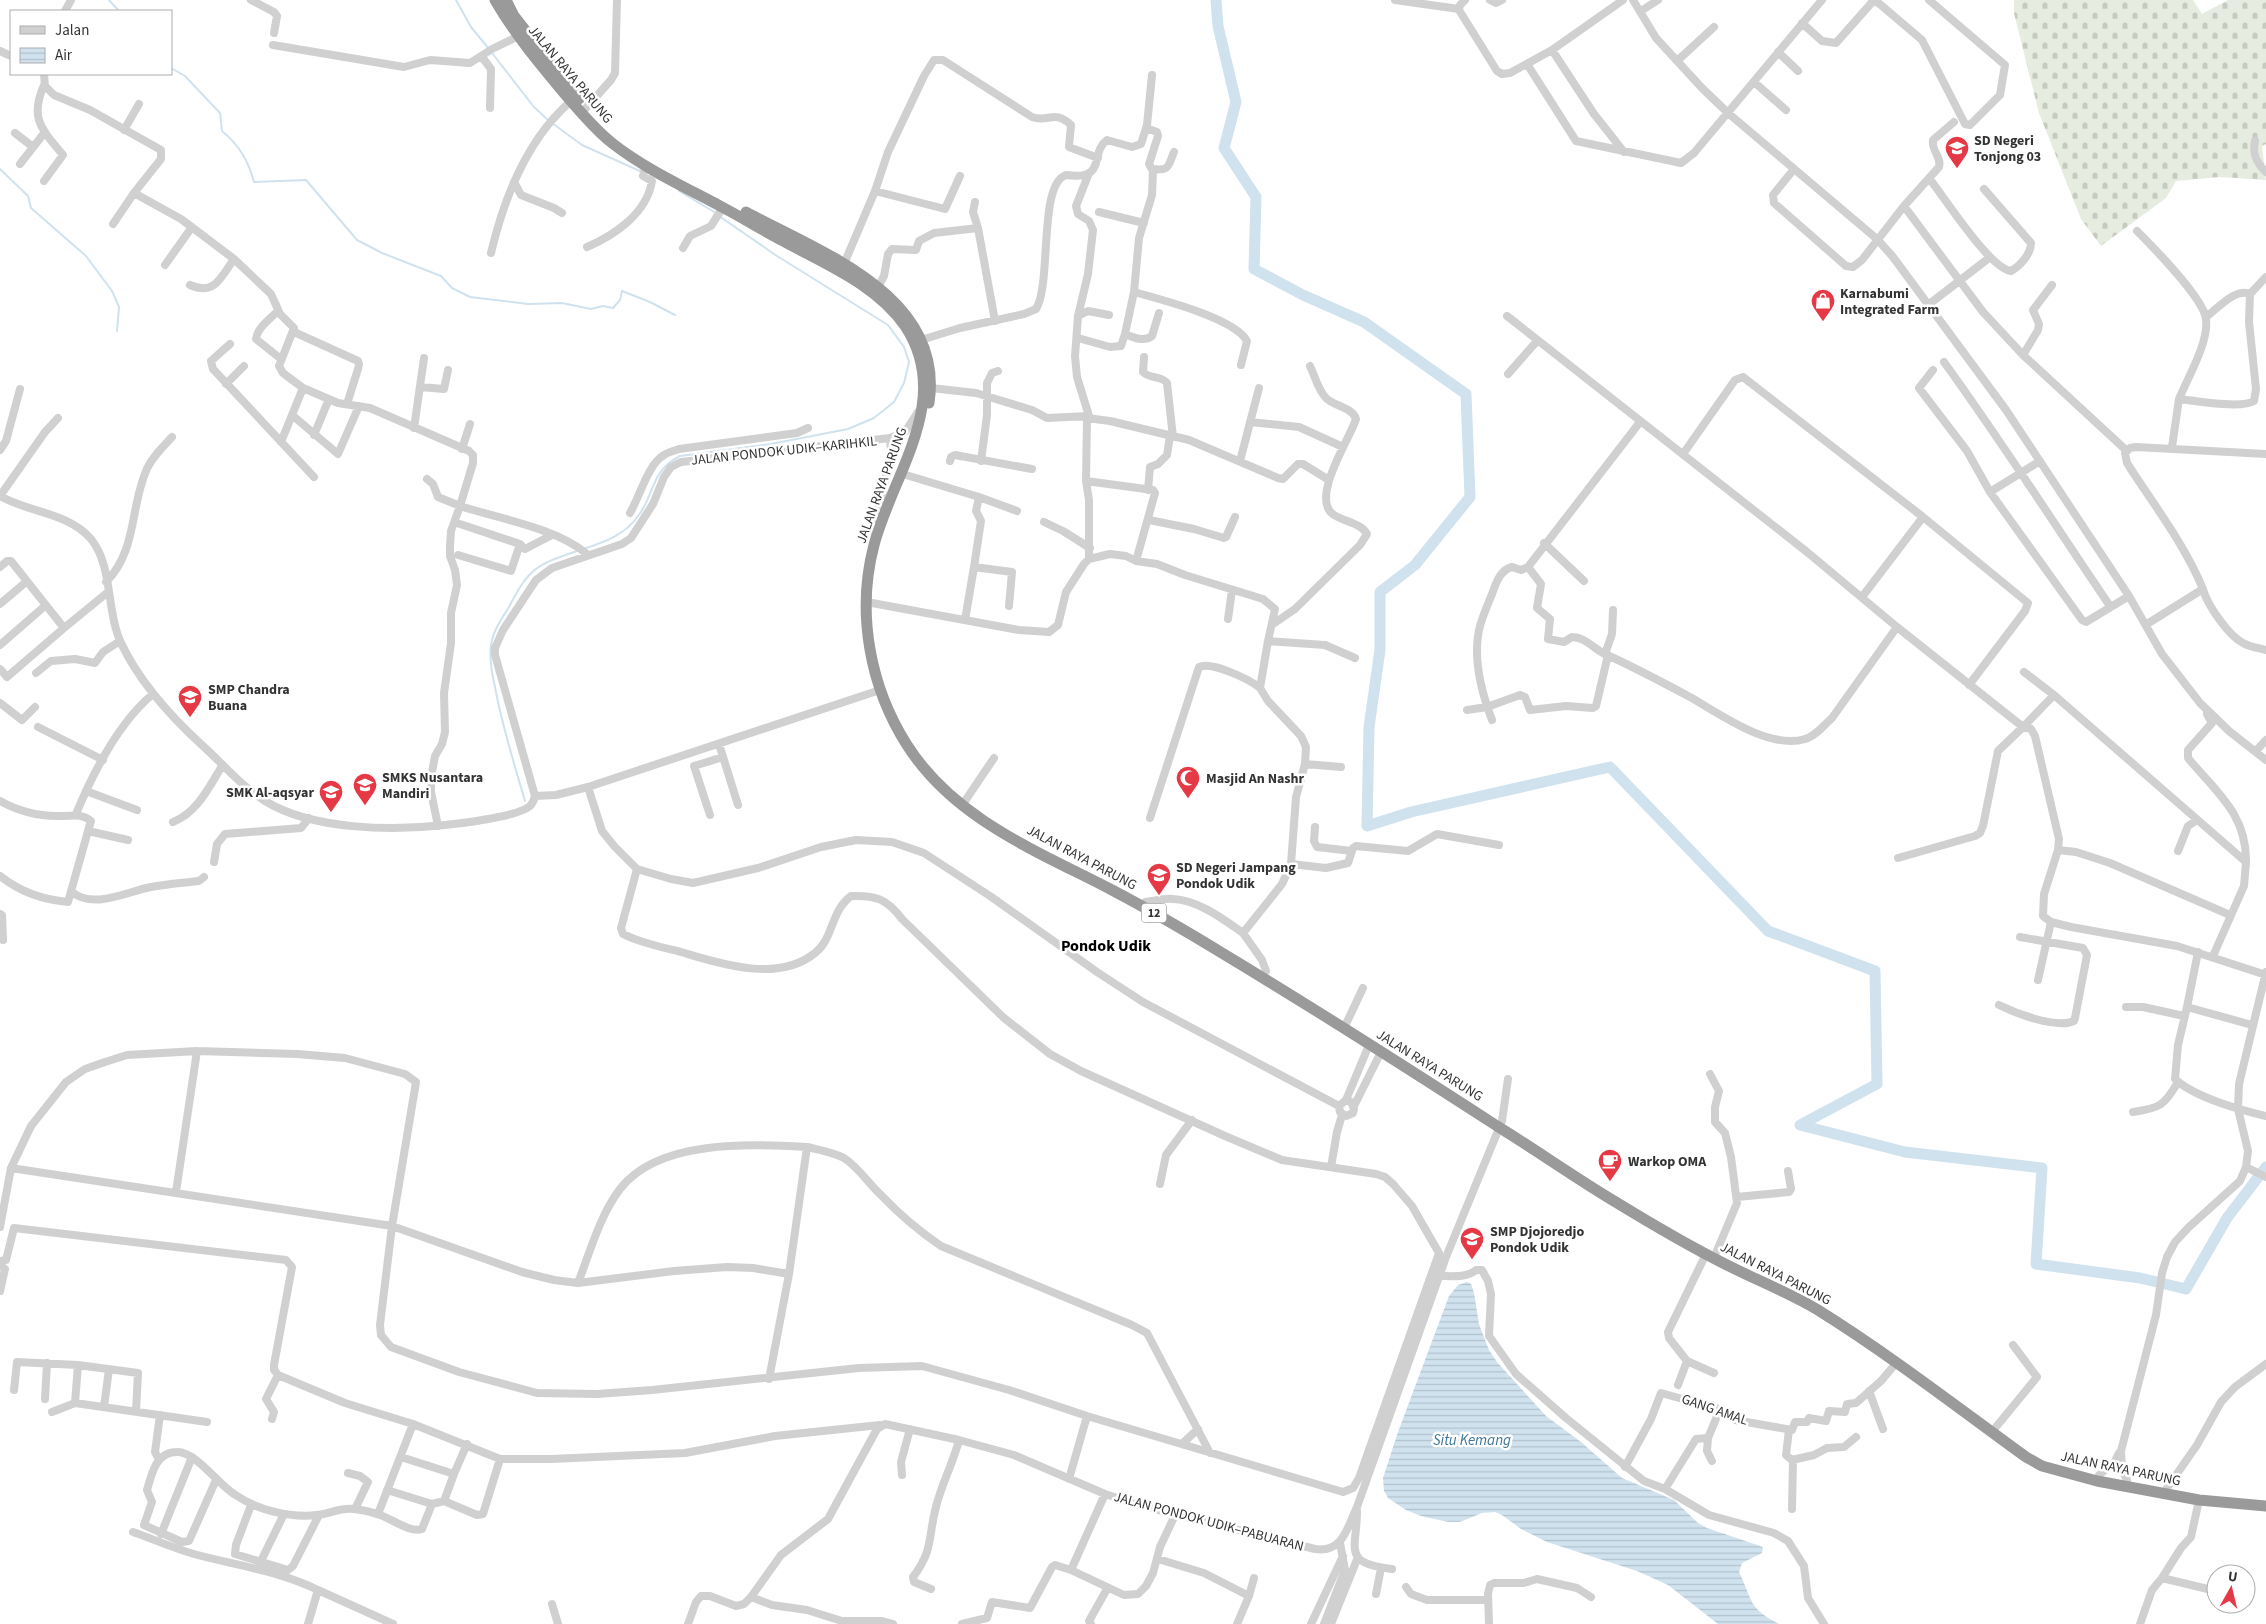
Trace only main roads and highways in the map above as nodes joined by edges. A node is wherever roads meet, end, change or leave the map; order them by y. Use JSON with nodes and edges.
{"nodes":[{"id":1,"x":495,"y":0,"type":"edge"},
{"id":2,"x":506,"y":0,"type":"edge"},
{"id":3,"x":523,"y":34,"type":"junction"},
{"id":4,"x":780,"y":235,"type":"junction"},
{"id":5,"x":1144,"y":904,"type":"junction"},
{"id":6,"x":1501,"y":1124,"type":"junction"},
{"id":7,"x":1711,"y":1254,"type":"junction"},
{"id":8,"x":2266,"y":1501,"type":"edge"},
{"id":9,"x":2266,"y":1506,"type":"edge"}],
"edges":[{"from":1,"to":3,"type":"highway","name":"JALAN RAYA PARUNG","number":"12"},
{"from":2,"to":3,"type":"highway","name":"JALAN RAYA PARUNG","number":"12"},
{"from":3,"to":4,"type":"highway","name":"JALAN RAYA PARUNG","number":"12"},
{"from":3,"to":4,"type":"highway","name":"JALAN RAYA PARUNG","number":"12"},
{"from":4,"to":5,"type":"highway","name":"JALAN RAYA PARUNG","number":"12"},
{"from":4,"to":5,"type":"highway","name":"JALAN RAYA PARUNG","number":"12"},
{"from":5,"to":6,"type":"highway","name":"JALAN RAYA PARUNG","number":"12"},
{"from":5,"to":6,"type":"highway","name":"JALAN RAYA PARUNG","number":"12"},
{"from":6,"to":7,"type":"highway","name":"JALAN RAYA PARUNG","number":"12"},
{"from":7,"to":8,"type":"highway","name":"JALAN RAYA PARUNG","number":"12"},
{"from":7,"to":9,"type":"highway","name":"JALAN RAYA PARUNG","number":"12"}]}
